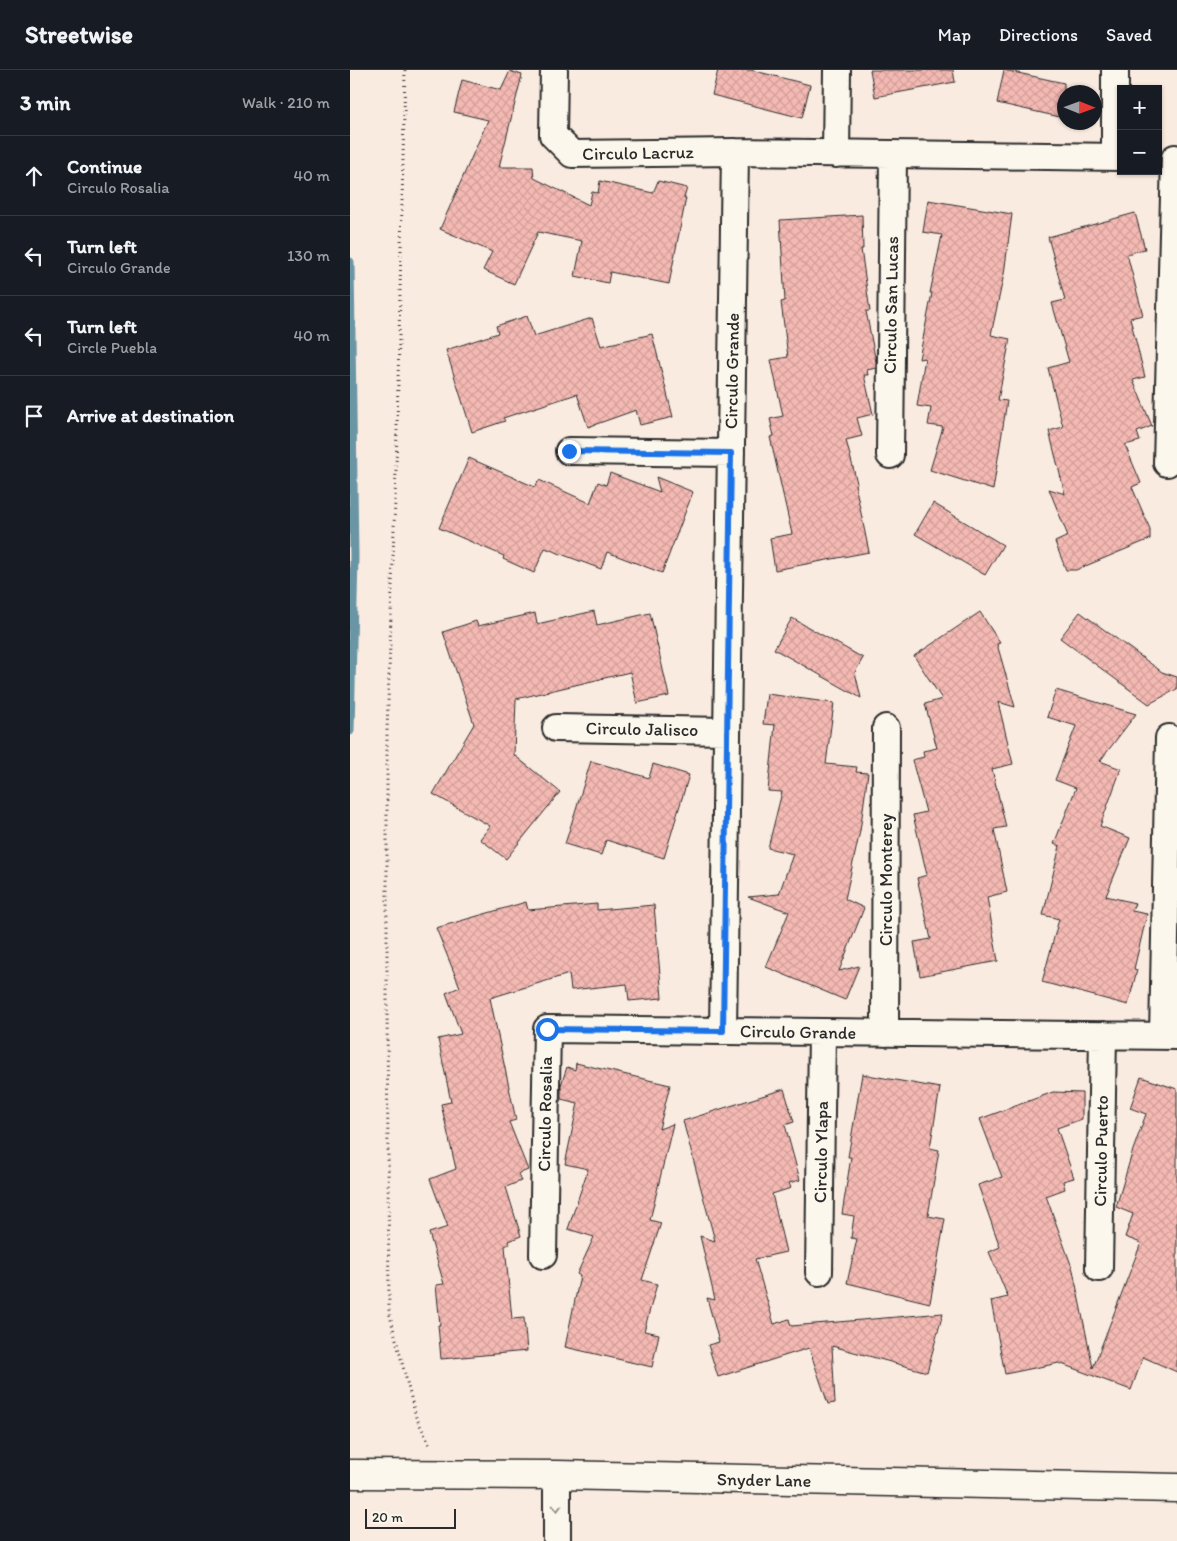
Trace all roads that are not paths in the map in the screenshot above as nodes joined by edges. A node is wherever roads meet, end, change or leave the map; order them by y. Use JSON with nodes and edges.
{"nodes":[{"id":1,"x":554,"y":70,"type":"edge"},
{"id":2,"x":836,"y":70,"type":"edge"},
{"id":3,"x":1115,"y":70,"type":"edge"},
{"id":4,"x":1117,"y":130,"type":"edge"},
{"id":5,"x":735,"y":152,"type":"junction"},
{"id":6,"x":836,"y":154,"type":"junction"},
{"id":7,"x":893,"y":154,"type":"junction"},
{"id":8,"x":1117,"y":157,"type":"edge"},
{"id":9,"x":1170,"y":158,"type":"edge"},
{"id":10,"x":569,"y":451,"type":"dead end"},
{"id":11,"x":731,"y":453,"type":"junction"},
{"id":12,"x":890,"y":455,"type":"dead end"},
{"id":13,"x":1167,"y":463,"type":"dead end"},
{"id":14,"x":556,"y":728,"type":"dead end"},
{"id":15,"x":886,"y":728,"type":"dead end"},
{"id":16,"x":727,"y":731,"type":"junction"},
{"id":17,"x":1169,"y":738,"type":"dead end"},
{"id":18,"x":723,"y":1031,"type":"junction"},
{"id":19,"x":822,"y":1032,"type":"junction"},
{"id":20,"x":885,"y":1033,"type":"junction"},
{"id":21,"x":1103,"y":1035,"type":"junction"},
{"id":22,"x":1170,"y":1036,"type":"edge"},
{"id":23,"x":543,"y":1255,"type":"dead end"},
{"id":24,"x":1099,"y":1268,"type":"dead end"},
{"id":25,"x":819,"y":1272,"type":"dead end"},
{"id":26,"x":350,"y":1474,"type":"edge"},
{"id":27,"x":557,"y":1475,"type":"junction"},
{"id":28,"x":1177,"y":1488,"type":"edge"},
{"id":29,"x":558,"y":1541,"type":"edge"}],
"edges":[{"from":1,"to":5,"type":"street","name":"Circulo Lacruz"},
{"from":2,"to":6,"type":"street"},
{"from":3,"to":4,"type":"street"},
{"from":5,"to":6,"type":"street"},
{"from":5,"to":11,"type":"street","name":"Circulo Grande"},
{"from":6,"to":7,"type":"street"},
{"from":7,"to":8,"type":"street"},
{"from":7,"to":12,"type":"street","name":"Circulo San Lucas"},
{"from":9,"to":13,"type":"street"},
{"from":10,"to":11,"type":"street"},
{"from":11,"to":16,"type":"street","name":"Circulo Grande"},
{"from":14,"to":16,"type":"street","name":"Circulo Jalisco"},
{"from":15,"to":20,"type":"street","name":"Circulo Monterey"},
{"from":16,"to":18,"type":"street","name":"Circulo Grande"},
{"from":17,"to":22,"type":"street"},
{"from":18,"to":19,"type":"street","name":"Circulo Grande"},
{"from":18,"to":23,"type":"street","name":"Circulo Rosalia"},
{"from":19,"to":20,"type":"street","name":"Circulo Grande"},
{"from":19,"to":25,"type":"street","name":"Circulo Ylapa"},
{"from":20,"to":21,"type":"street","name":"Circulo Grande"},
{"from":21,"to":22,"type":"street","name":"Circulo Grande"},
{"from":21,"to":24,"type":"street","name":"Circulo Puerto"},
{"from":26,"to":27,"type":"street","name":"Snyder Lane"},
{"from":27,"to":28,"type":"street","name":"Snyder Lane"},
{"from":27,"to":29,"type":"street","one_way":true}]}
